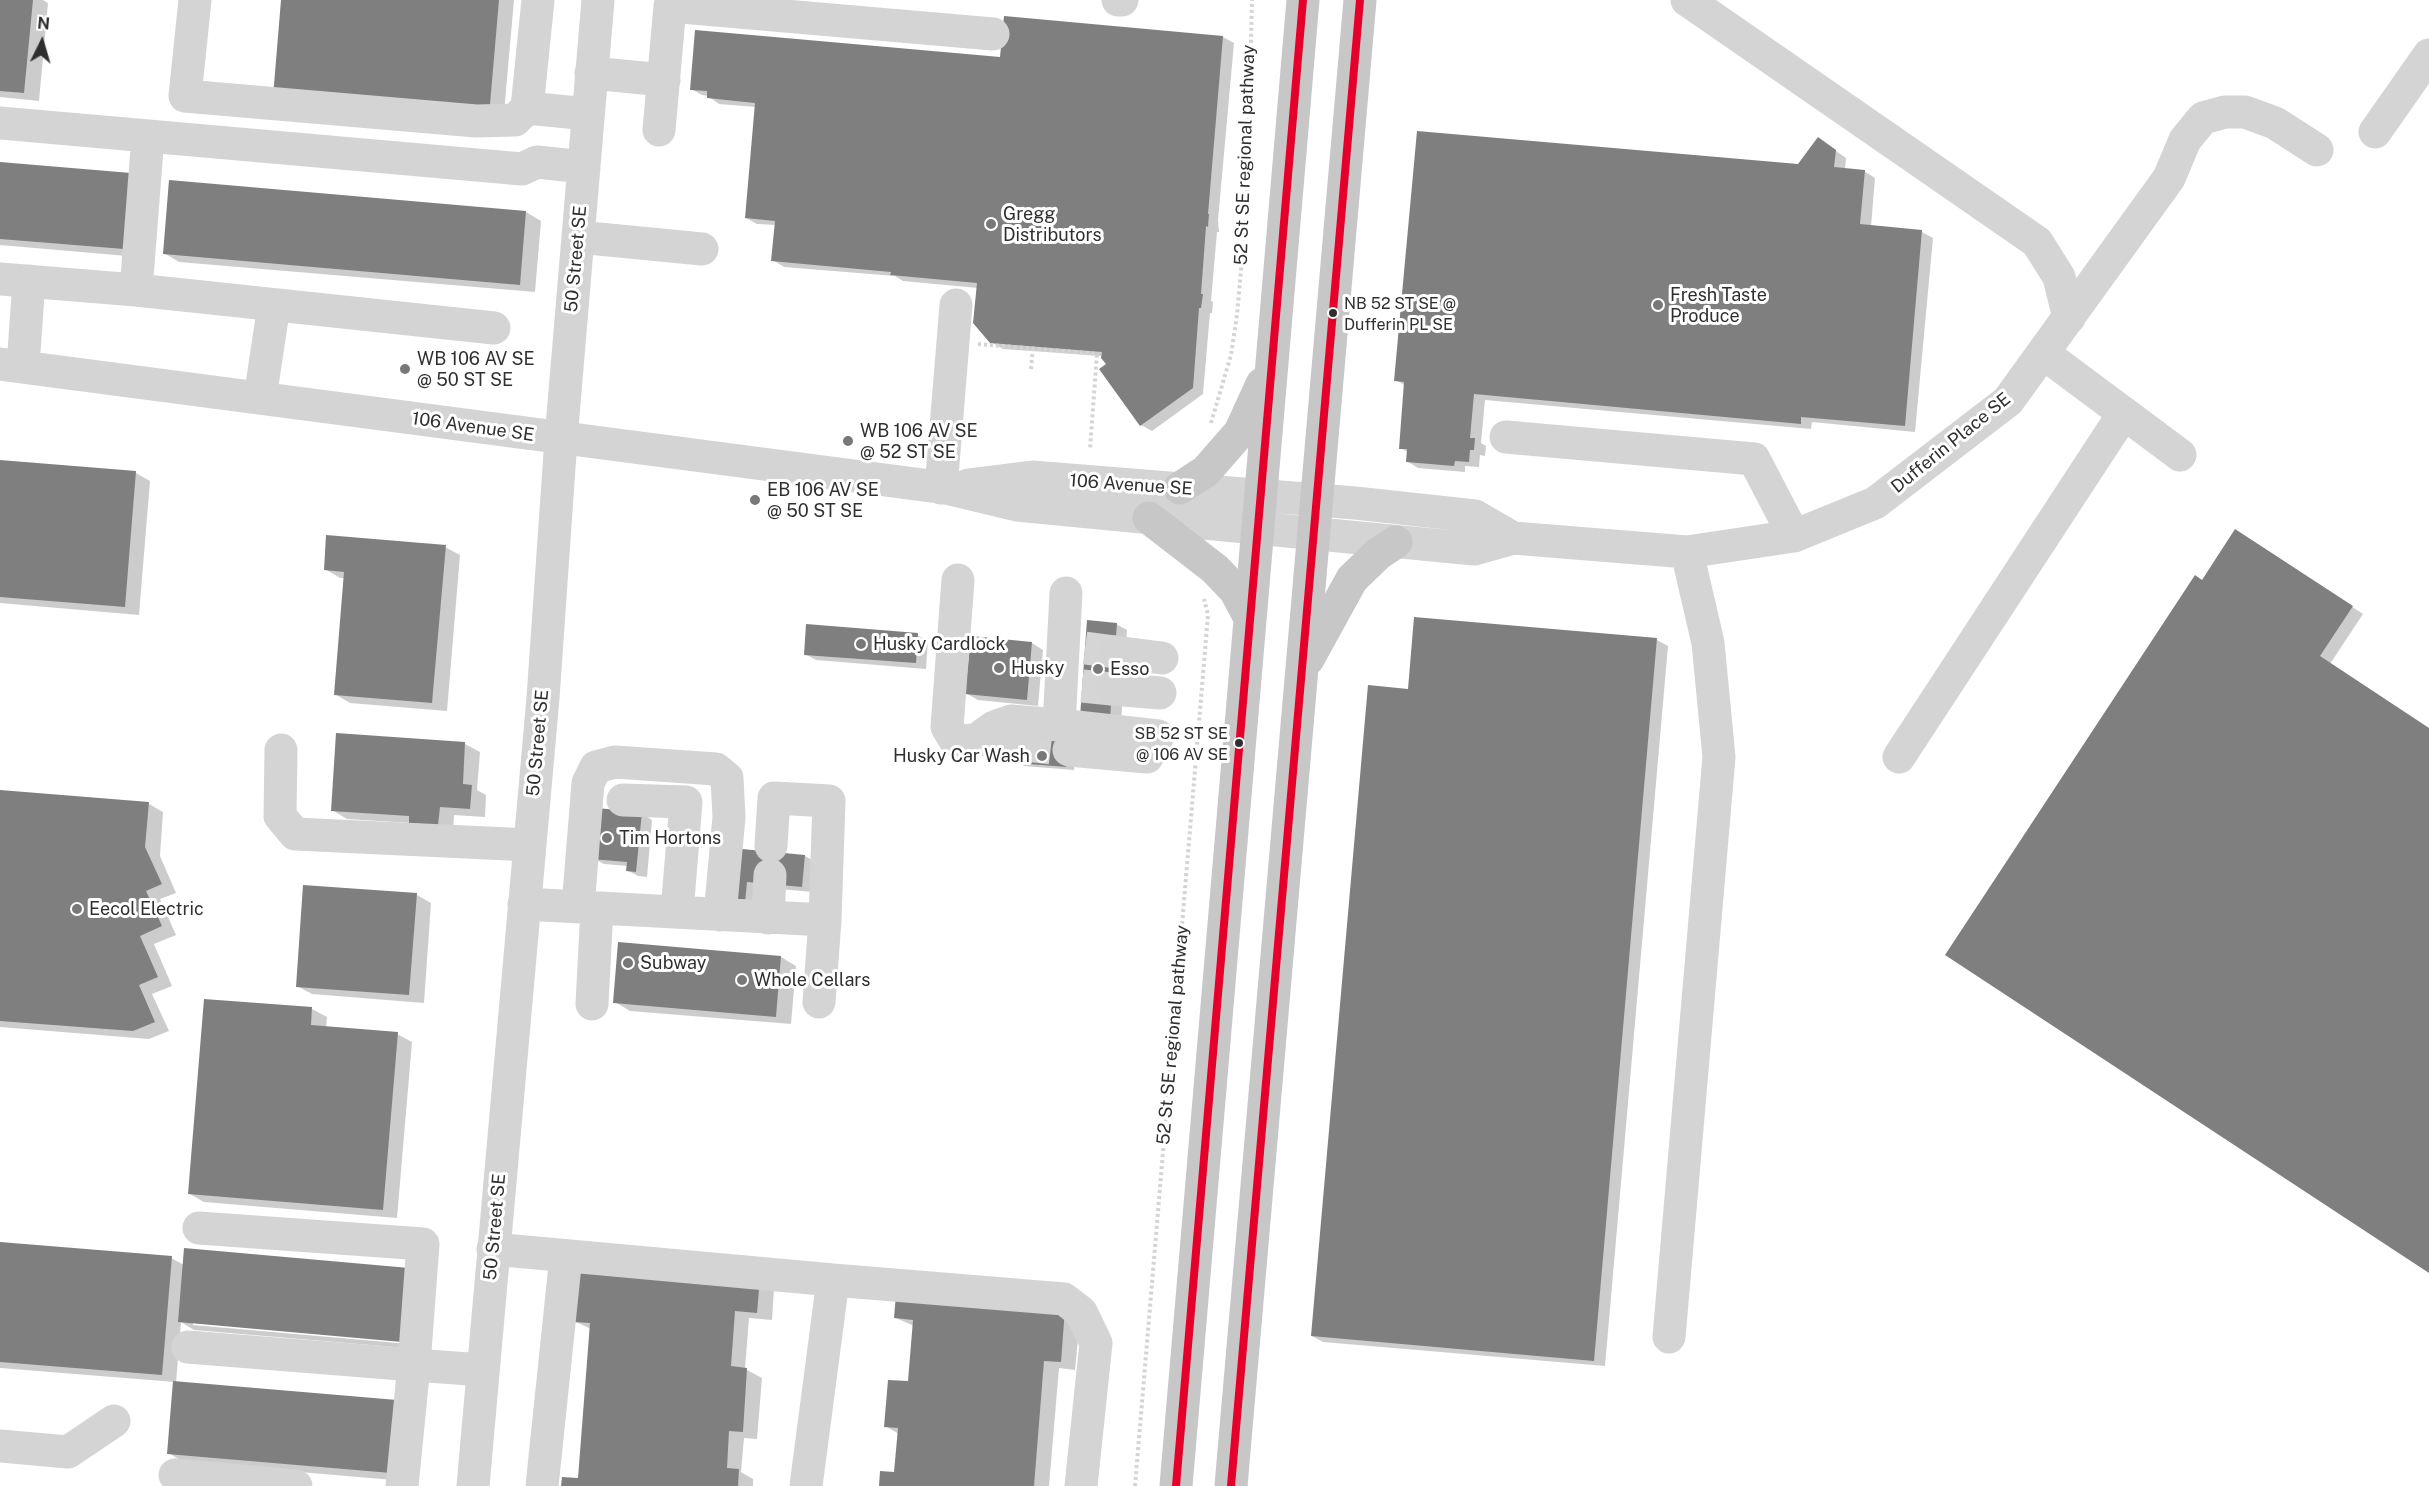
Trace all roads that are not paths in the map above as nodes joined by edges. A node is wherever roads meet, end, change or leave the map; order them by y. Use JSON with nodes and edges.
{"nodes":[{"id":1,"x":195,"y":0,"type":"edge"},
{"id":2,"x":538,"y":0,"type":"edge"},
{"id":3,"x":598,"y":0,"type":"edge"},
{"id":4,"x":1303,"y":0,"type":"edge"},
{"id":5,"x":1360,"y":0,"type":"edge"},
{"id":6,"x":1687,"y":0,"type":"edge"},
{"id":7,"x":993,"y":34,"type":"dead end"},
{"id":8,"x":2429,"y":55,"type":"edge"},
{"id":9,"x":591,"y":73,"type":"junction"},
{"id":10,"x":664,"y":80,"type":"junction"},
{"id":11,"x":527,"y":108,"type":"junction"},
{"id":12,"x":588,"y":114,"type":"junction"},
{"id":13,"x":0,"y":123,"type":"edge"},
{"id":14,"x":659,"y":130,"type":"dead end"},
{"id":15,"x":2374,"y":132,"type":"dead end"},
{"id":16,"x":148,"y":136,"type":"junction"},
{"id":17,"x":2317,"y":150,"type":"dead end"},
{"id":18,"x":584,"y":167,"type":"junction"},
{"id":19,"x":578,"y":237,"type":"junction"},
{"id":20,"x":702,"y":249,"type":"dead end"},
{"id":21,"x":15,"y":280,"type":"edge"},
{"id":22,"x":136,"y":290,"type":"junction"},
{"id":23,"x":274,"y":305,"type":"junction"},
{"id":24,"x":956,"y":305,"type":"dead end"},
{"id":25,"x":2069,"y":318,"type":"junction"},
{"id":26,"x":494,"y":328,"type":"dead end"},
{"id":27,"x":2043,"y":353,"type":"junction"},
{"id":28,"x":1272,"y":361,"type":"junction"},
{"id":29,"x":11,"y":365,"type":"edge"},
{"id":30,"x":260,"y":398,"type":"junction"},
{"id":31,"x":2124,"y":413,"type":"junction"},
{"id":32,"x":1506,"y":437,"type":"dead end"},
{"id":33,"x":561,"y":439,"type":"junction"},
{"id":34,"x":2180,"y":455,"type":"dead end"},
{"id":35,"x":943,"y":488,"type":"junction"},
{"id":36,"x":1180,"y":488,"type":"junction"},
{"id":37,"x":1261,"y":495,"type":"junction"},
{"id":38,"x":1316,"y":500,"type":"junction"},
{"id":39,"x":1149,"y":518,"type":"junction"},
{"id":40,"x":1258,"y":528,"type":"junction"},
{"id":41,"x":1313,"y":533,"type":"junction"},
{"id":42,"x":1794,"y":536,"type":"junction"},
{"id":43,"x":1513,"y":538,"type":"junction"},
{"id":44,"x":1396,"y":542,"type":"junction"},
{"id":45,"x":1687,"y":552,"type":"junction"},
{"id":46,"x":958,"y":580,"type":"dead end"},
{"id":47,"x":1066,"y":593,"type":"dead end"},
{"id":48,"x":1250,"y":618,"type":"junction"},
{"id":49,"x":1088,"y":648,"type":"junction"},
{"id":50,"x":1162,"y":658,"type":"dead end"},
{"id":51,"x":1302,"y":671,"type":"junction"},
{"id":52,"x":1085,"y":686,"type":"junction"},
{"id":53,"x":1160,"y":693,"type":"dead end"},
{"id":54,"x":1064,"y":737,"type":"junction"},
{"id":55,"x":978,"y":739,"type":"junction"},
{"id":56,"x":1017,"y":744,"type":"tunnel mouth"},
{"id":57,"x":1152,"y":746,"type":"dead end"},
{"id":58,"x":281,"y":750,"type":"dead end"},
{"id":59,"x":1899,"y":757,"type":"dead end"},
{"id":60,"x":623,"y":800,"type":"dead end"},
{"id":61,"x":530,"y":845,"type":"junction"},
{"id":62,"x":524,"y":904,"type":"junction"},
{"id":63,"x":588,"y":908,"type":"junction"},
{"id":64,"x":677,"y":912,"type":"junction"},
{"id":65,"x":720,"y":915,"type":"junction"},
{"id":66,"x":768,"y":918,"type":"junction"},
{"id":67,"x":825,"y":920,"type":"junction"},
{"id":68,"x":819,"y":1002,"type":"dead end"},
{"id":69,"x":592,"y":1004,"type":"dead end"},
{"id":70,"x":199,"y":1228,"type":"dead end"},
{"id":71,"x":494,"y":1250,"type":"junction"},
{"id":72,"x":566,"y":1256,"type":"junction"},
{"id":73,"x":833,"y":1280,"type":"junction"},
{"id":74,"x":1669,"y":1337,"type":"dead end"},
{"id":75,"x":188,"y":1347,"type":"dead end"},
{"id":76,"x":414,"y":1365,"type":"junction"},
{"id":77,"x":483,"y":1370,"type":"junction"},
{"id":78,"x":114,"y":1421,"type":"dead end"},
{"id":79,"x":0,"y":1446,"type":"edge"},
{"id":80,"x":176,"y":1474,"type":"dead end"},
{"id":81,"x":296,"y":1486,"type":"edge"},
{"id":82,"x":402,"y":1486,"type":"edge"},
{"id":83,"x":473,"y":1486,"type":"edge"},
{"id":84,"x":542,"y":1486,"type":"edge"},
{"id":85,"x":806,"y":1486,"type":"edge"},
{"id":86,"x":1081,"y":1486,"type":"edge"},
{"id":87,"x":1176,"y":1486,"type":"edge"},
{"id":88,"x":1231,"y":1486,"type":"edge"}],
"edges":[{"from":1,"to":11,"type":"street"},
{"from":2,"to":11,"type":"street"},
{"from":3,"to":9,"type":"street","name":"50 Street SE"},
{"from":4,"to":28,"type":"main road"},
{"from":5,"to":38,"type":"main road"},
{"from":6,"to":25,"type":"street"},
{"from":7,"to":10,"type":"street"},
{"from":8,"to":15,"type":"street"},
{"from":9,"to":10,"type":"street"},
{"from":9,"to":12,"type":"street","name":"50 Street SE"},
{"from":10,"to":14,"type":"street"},
{"from":11,"to":12,"type":"street"},
{"from":12,"to":18,"type":"street","name":"50 Street SE"},
{"from":13,"to":16,"type":"street"},
{"from":16,"to":18,"type":"street"},
{"from":16,"to":22,"type":"street"},
{"from":17,"to":25,"type":"street","name":"Dufferin Place SE"},
{"from":18,"to":19,"type":"street","name":"50 Street SE"},
{"from":19,"to":20,"type":"street"},
{"from":19,"to":33,"type":"street","name":"50 Street SE"},
{"from":21,"to":22,"type":"street"},
{"from":21,"to":29,"type":"street"},
{"from":22,"to":23,"type":"street"},
{"from":23,"to":26,"type":"street"},
{"from":23,"to":30,"type":"street"},
{"from":24,"to":35,"type":"street"},
{"from":25,"to":27,"type":"street","name":"Dufferin Place SE"},
{"from":27,"to":31,"type":"street"},
{"from":27,"to":42,"type":"street","name":"Dufferin Place SE"},
{"from":28,"to":36,"type":"main road"},
{"from":28,"to":37,"type":"main road"},
{"from":29,"to":30,"type":"street","name":"106 Avenue SE"},
{"from":30,"to":33,"type":"street","name":"106 Avenue SE"},
{"from":31,"to":34,"type":"street"},
{"from":31,"to":59,"type":"street"},
{"from":32,"to":42,"type":"street"},
{"from":33,"to":35,"type":"street","name":"106 Avenue SE"},
{"from":33,"to":61,"type":"street","name":"50 Street SE"},
{"from":35,"to":36,"type":"street","name":"106 Avenue SE"},
{"from":35,"to":39,"type":"street","name":"106 Avenue SE"},
{"from":36,"to":37,"type":"street","name":"106 Avenue SE"},
{"from":37,"to":38,"type":"street","name":"106 Avenue SE"},
{"from":37,"to":40,"type":"main road"},
{"from":38,"to":41,"type":"main road"},
{"from":38,"to":43,"type":"street","name":"Dufferin Place SE"},
{"from":39,"to":40,"type":"street","name":"106 Avenue SE"},
{"from":39,"to":48,"type":"main road"},
{"from":40,"to":41,"type":"street","name":"106 Avenue SE"},
{"from":40,"to":48,"type":"main road"},
{"from":41,"to":44,"type":"street","name":"Dufferin Place SE"},
{"from":41,"to":51,"type":"main road"},
{"from":42,"to":45,"type":"street","name":"Dufferin Place SE"},
{"from":43,"to":44,"type":"street","name":"Dufferin Place SE"},
{"from":43,"to":45,"type":"street","name":"Dufferin Place SE"},
{"from":44,"to":51,"type":"main road"},
{"from":45,"to":74,"type":"street"},
{"from":46,"to":55,"type":"street"},
{"from":47,"to":49,"type":"street"},
{"from":48,"to":87,"type":"main road"},
{"from":49,"to":50,"type":"street"},
{"from":49,"to":52,"type":"street"},
{"from":51,"to":88,"type":"main road"},
{"from":52,"to":53,"type":"street"},
{"from":52,"to":54,"type":"street"},
{"from":54,"to":55,"type":"street"},
{"from":54,"to":57,"type":"street"},
{"from":55,"to":56,"type":"street"},
{"from":58,"to":61,"type":"street"},
{"from":60,"to":64,"type":"street"},
{"from":61,"to":62,"type":"street","name":"50 Street SE"},
{"from":62,"to":63,"type":"street"},
{"from":62,"to":71,"type":"street","name":"50 Street SE"},
{"from":63,"to":64,"type":"street"},
{"from":63,"to":65,"type":"street"},
{"from":63,"to":69,"type":"street"},
{"from":64,"to":65,"type":"street"},
{"from":65,"to":66,"type":"street"},
{"from":66,"to":67,"type":"street"},
{"from":66,"to":67,"type":"street"},
{"from":67,"to":68,"type":"street"},
{"from":70,"to":76,"type":"street"},
{"from":71,"to":72,"type":"street"},
{"from":71,"to":77,"type":"street","name":"50 Street SE"},
{"from":72,"to":73,"type":"street"},
{"from":72,"to":84,"type":"street"},
{"from":73,"to":85,"type":"street"},
{"from":73,"to":86,"type":"street"},
{"from":75,"to":76,"type":"street"},
{"from":76,"to":77,"type":"street"},
{"from":76,"to":82,"type":"street"},
{"from":77,"to":83,"type":"street","name":"50 Street SE"},
{"from":78,"to":79,"type":"street"},
{"from":80,"to":81,"type":"street"}]}
